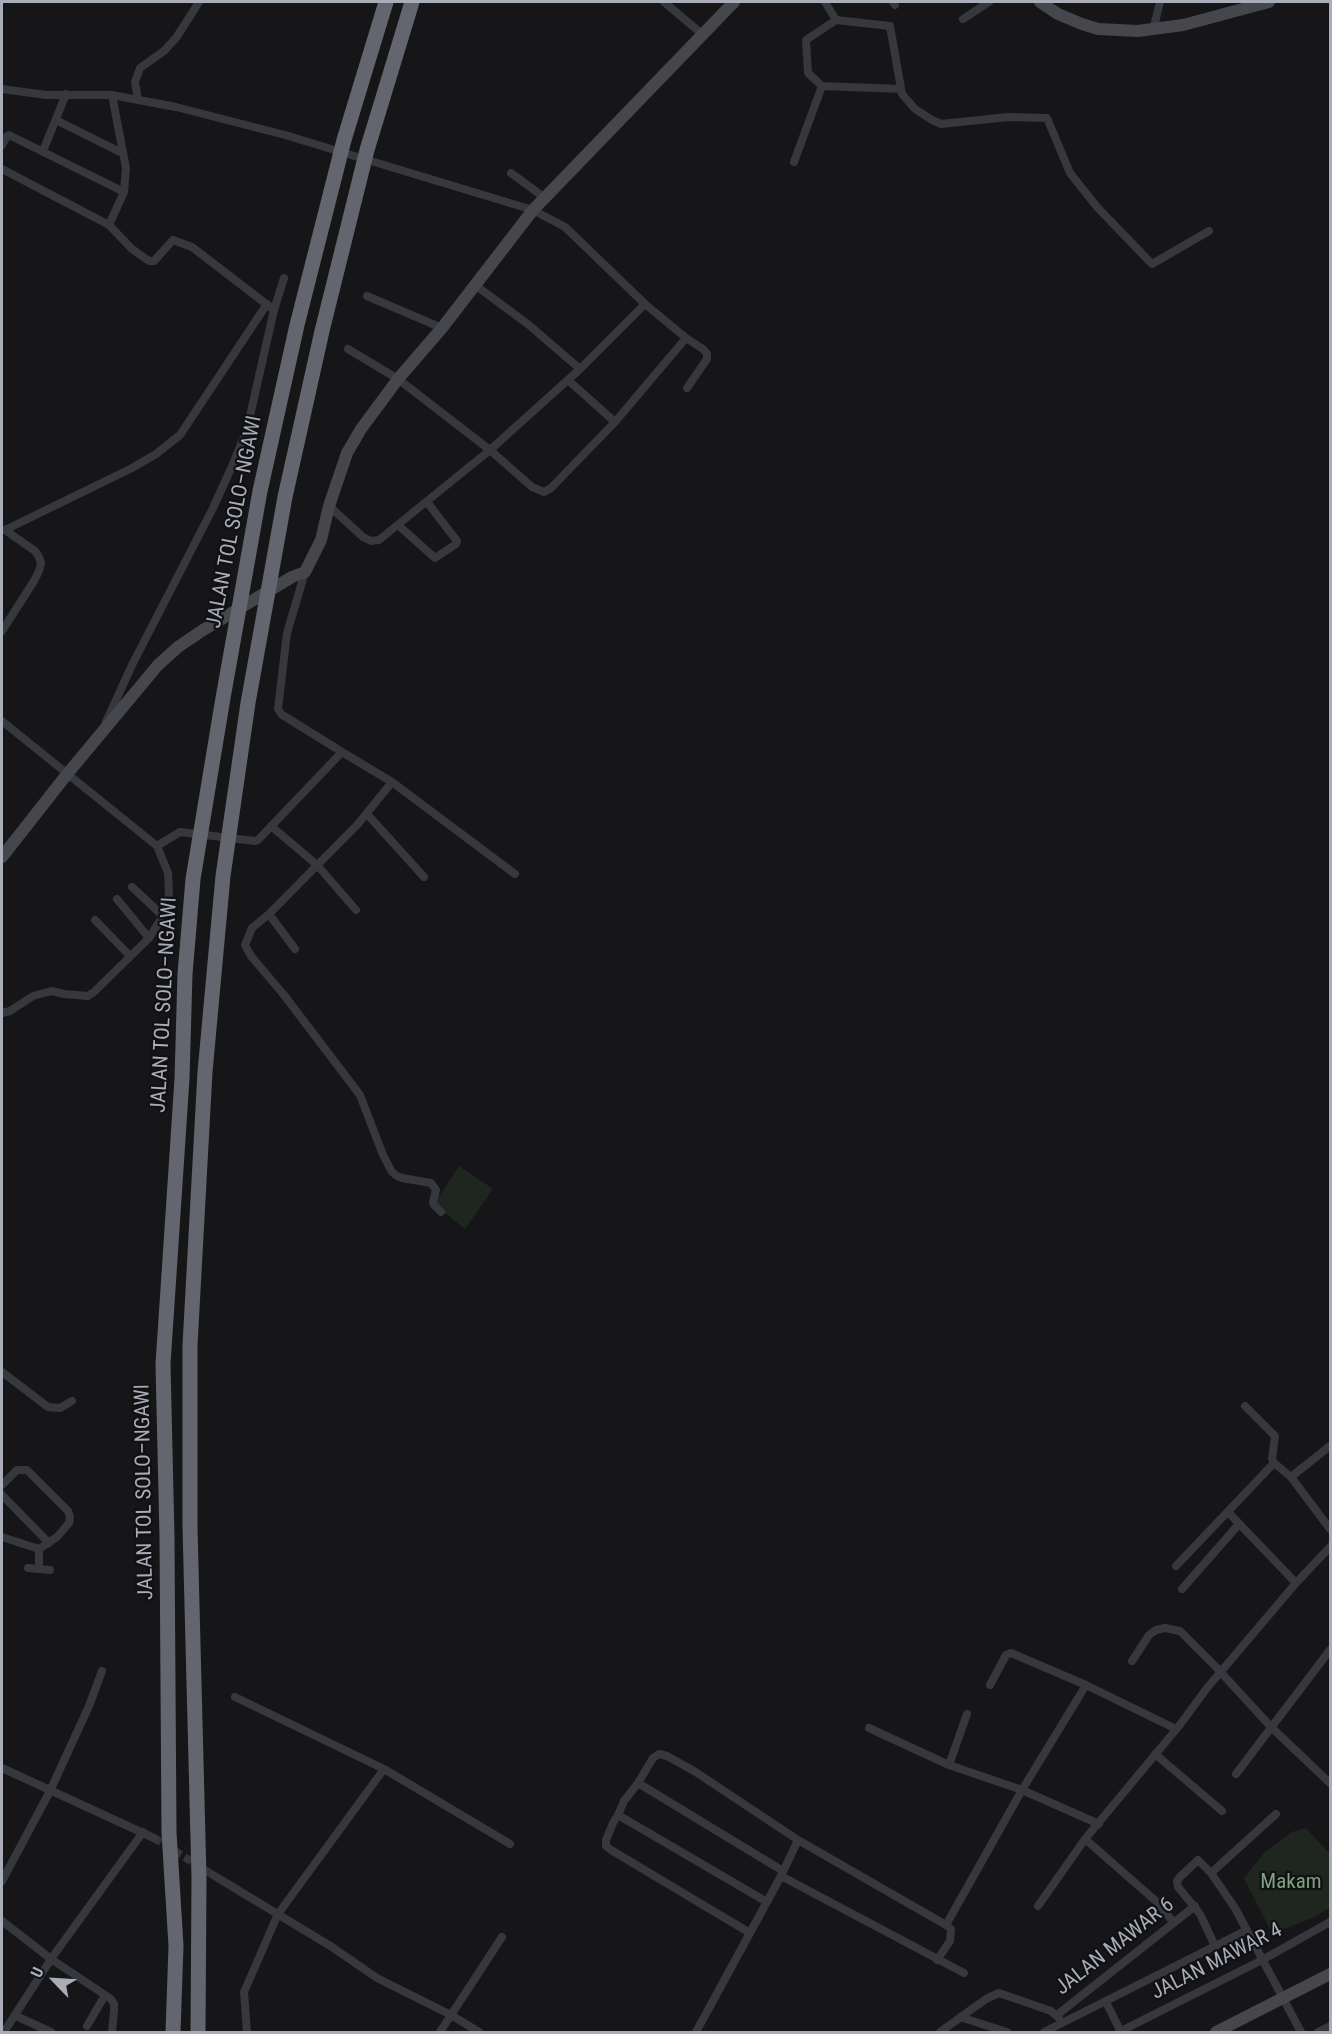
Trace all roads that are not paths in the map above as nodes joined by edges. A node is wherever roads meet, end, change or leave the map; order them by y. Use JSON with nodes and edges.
{"nodes":[{"id":1,"x":199,"y":2,"type":"edge"},
{"id":2,"x":386,"y":2,"type":"edge"},
{"id":3,"x":412,"y":2,"type":"edge"},
{"id":4,"x":664,"y":2,"type":"edge"},
{"id":5,"x":734,"y":2,"type":"edge"},
{"id":6,"x":825,"y":2,"type":"edge"},
{"id":7,"x":988,"y":2,"type":"edge"},
{"id":8,"x":1040,"y":2,"type":"edge"},
{"id":9,"x":1160,"y":2,"type":"edge"},
{"id":10,"x":1269,"y":2,"type":"edge"},
{"id":11,"x":963,"y":19,"type":"dead end"},
{"id":12,"x":836,"y":20,"type":"junction"},
{"id":13,"x":1153,"y":30,"type":"junction"},
{"id":14,"x":702,"y":34,"type":"junction"},
{"id":15,"x":822,"y":86,"type":"junction"},
{"id":16,"x":901,"y":89,"type":"junction"},
{"id":17,"x":4,"y":90,"type":"edge"},
{"id":18,"x":66,"y":94,"type":"junction"},
{"id":19,"x":112,"y":95,"type":"junction"},
{"id":20,"x":138,"y":100,"type":"junction"},
{"id":21,"x":56,"y":120,"type":"junction"},
{"id":22,"x":2,"y":145,"type":"edge"},
{"id":23,"x":43,"y":151,"type":"junction"},
{"id":24,"x":122,"y":153,"type":"junction"},
{"id":25,"x":794,"y":162,"type":"dead end"},
{"id":26,"x":2,"y":169,"type":"edge"},
{"id":27,"x":511,"y":173,"type":"dead end"},
{"id":28,"x":124,"y":192,"type":"junction"},
{"id":29,"x":545,"y":198,"type":"junction"},
{"id":30,"x":533,"y":210,"type":"junction"},
{"id":31,"x":109,"y":225,"type":"junction"},
{"id":32,"x":1209,"y":231,"type":"dead end"},
{"id":33,"x":284,"y":278,"type":"dead end"},
{"id":34,"x":475,"y":285,"type":"junction"},
{"id":35,"x":367,"y":296,"type":"dead end"},
{"id":36,"x":645,"y":304,"type":"junction"},
{"id":37,"x":270,"y":307,"type":"junction"},
{"id":38,"x":442,"y":328,"type":"junction"},
{"id":39,"x":686,"y":338,"type":"junction"},
{"id":40,"x":348,"y":349,"type":"dead end"},
{"id":41,"x":580,"y":369,"type":"junction"},
{"id":42,"x":398,"y":379,"type":"junction"},
{"id":43,"x":568,"y":380,"type":"junction"},
{"id":44,"x":687,"y":388,"type":"dead end"},
{"id":45,"x":615,"y":422,"type":"junction"},
{"id":46,"x":490,"y":450,"type":"junction"},
{"id":47,"x":427,"y":502,"type":"junction"},
{"id":48,"x":328,"y":506,"type":"junction"},
{"id":49,"x":398,"y":525,"type":"junction"},
{"id":50,"x":3,"y":531,"type":"edge"},
{"id":51,"x":305,"y":572,"type":"junction"},
{"id":52,"x":2,"y":631,"type":"edge"},
{"id":53,"x":2,"y":721,"type":"edge"},
{"id":54,"x":101,"y":734,"type":"junction"},
{"id":55,"x":342,"y":752,"type":"junction"},
{"id":56,"x":68,"y":773,"type":"junction"},
{"id":57,"x":392,"y":782,"type":"junction"},
{"id":58,"x":367,"y":814,"type":"junction"},
{"id":59,"x":271,"y":825,"type":"junction"},
{"id":60,"x":157,"y":846,"type":"junction"},
{"id":61,"x":2,"y":857,"type":"edge"},
{"id":62,"x":317,"y":865,"type":"junction"},
{"id":63,"x":515,"y":874,"type":"dead end"},
{"id":64,"x":424,"y":878,"type":"dead end"},
{"id":65,"x":132,"y":887,"type":"dead end"},
{"id":66,"x":117,"y":899,"type":"dead end"},
{"id":67,"x":356,"y":910,"type":"dead end"},
{"id":68,"x":269,"y":914,"type":"junction"},
{"id":69,"x":163,"y":916,"type":"junction"},
{"id":70,"x":95,"y":920,"type":"dead end"},
{"id":71,"x":149,"y":939,"type":"junction"},
{"id":72,"x":295,"y":949,"type":"dead end"},
{"id":73,"x":130,"y":956,"type":"junction"},
{"id":74,"x":2,"y":1013,"type":"edge"},
{"id":75,"x":441,"y":1212,"type":"dead end"},
{"id":76,"x":2,"y":1372,"type":"edge"},
{"id":77,"x":72,"y":1401,"type":"dead end"},
{"id":78,"x":1245,"y":1406,"type":"dead end"},
{"id":79,"x":1330,"y":1446,"type":"edge"},
{"id":80,"x":1274,"y":1463,"type":"junction"},
{"id":81,"x":1291,"y":1477,"type":"junction"},
{"id":82,"x":2,"y":1485,"type":"edge"},
{"id":83,"x":2,"y":1495,"type":"edge"},
{"id":84,"x":1228,"y":1512,"type":"junction"},
{"id":85,"x":1239,"y":1524,"type":"junction"},
{"id":86,"x":1330,"y":1529,"type":"edge"},
{"id":87,"x":2,"y":1537,"type":"edge"},
{"id":88,"x":49,"y":1544,"type":"junction"},
{"id":89,"x":1330,"y":1547,"type":"edge"},
{"id":90,"x":39,"y":1549,"type":"junction"},
{"id":91,"x":1176,"y":1566,"type":"dead end"},
{"id":92,"x":28,"y":1568,"type":"dead end"},
{"id":93,"x":39,"y":1569,"type":"junction"},
{"id":94,"x":50,"y":1570,"type":"dead end"},
{"id":95,"x":1296,"y":1583,"type":"junction"},
{"id":96,"x":1182,"y":1589,"type":"dead end"},
{"id":97,"x":1330,"y":1650,"type":"edge"},
{"id":98,"x":1132,"y":1661,"type":"dead end"},
{"id":99,"x":102,"y":1671,"type":"dead end"},
{"id":100,"x":1220,"y":1672,"type":"junction"},
{"id":101,"x":990,"y":1685,"type":"dead end"},
{"id":102,"x":1086,"y":1685,"type":"junction"},
{"id":103,"x":235,"y":1697,"type":"dead end"},
{"id":104,"x":968,"y":1714,"type":"dead end"},
{"id":105,"x":1271,"y":1727,"type":"junction"},
{"id":106,"x":869,"y":1728,"type":"dead end"},
{"id":107,"x":1176,"y":1730,"type":"junction"},
{"id":108,"x":1155,"y":1754,"type":"junction"},
{"id":109,"x":949,"y":1765,"type":"junction"},
{"id":110,"x":2,"y":1768,"type":"edge"},
{"id":111,"x":384,"y":1769,"type":"junction"},
{"id":112,"x":1236,"y":1774,"type":"dead end"},
{"id":113,"x":1329,"y":1779,"type":"edge"},
{"id":114,"x":638,"y":1783,"type":"junction"},
{"id":115,"x":1022,"y":1790,"type":"junction"},
{"id":116,"x":50,"y":1791,"type":"junction"},
{"id":117,"x":1222,"y":1811,"type":"dead end"},
{"id":118,"x":1276,"y":1814,"type":"dead end"},
{"id":119,"x":618,"y":1815,"type":"junction"},
{"id":120,"x":1099,"y":1824,"type":"junction"},
{"id":121,"x":143,"y":1832,"type":"junction"},
{"id":122,"x":154,"y":1838,"type":"tunnel mouth"},
{"id":123,"x":1085,"y":1839,"type":"junction"},
{"id":124,"x":798,"y":1840,"type":"junction"},
{"id":125,"x":510,"y":1844,"type":"dead end"},
{"id":126,"x":1211,"y":1873,"type":"junction"},
{"id":127,"x":782,"y":1874,"type":"junction"},
{"id":128,"x":213,"y":1875,"type":"tunnel mouth"},
{"id":129,"x":2,"y":1881,"type":"edge"},
{"id":130,"x":767,"y":1902,"type":"junction"},
{"id":131,"x":1038,"y":1906,"type":"dead end"},
{"id":132,"x":1195,"y":1906,"type":"junction"},
{"id":133,"x":278,"y":1914,"type":"junction"},
{"id":134,"x":2,"y":1921,"type":"edge"},
{"id":135,"x":1330,"y":1922,"type":"edge"},
{"id":136,"x":1174,"y":1923,"type":"junction"},
{"id":137,"x":946,"y":1925,"type":"junction"},
{"id":138,"x":1247,"y":1930,"type":"junction"},
{"id":139,"x":750,"y":1933,"type":"junction"},
{"id":140,"x":502,"y":1937,"type":"dead end"},
{"id":141,"x":1215,"y":1946,"type":"junction"},
{"id":142,"x":51,"y":1959,"type":"junction"},
{"id":143,"x":937,"y":1960,"type":"junction"},
{"id":144,"x":1262,"y":1960,"type":"junction"},
{"id":145,"x":964,"y":1973,"type":"dead end"},
{"id":146,"x":1330,"y":1974,"type":"edge"},
{"id":147,"x":105,"y":1995,"type":"junction"},
{"id":148,"x":1282,"y":1998,"type":"junction"},
{"id":149,"x":1106,"y":2002,"type":"junction"},
{"id":150,"x":451,"y":2015,"type":"junction"},
{"id":151,"x":16,"y":2016,"type":"junction"},
{"id":152,"x":960,"y":2017,"type":"junction"},
{"id":153,"x":1060,"y":2019,"type":"junction"},
{"id":154,"x":87,"y":2026,"type":"dead end"},
{"id":155,"x":1330,"y":2026,"type":"edge"},
{"id":156,"x":4,"y":2032,"type":"edge"},
{"id":157,"x":51,"y":2032,"type":"edge"},
{"id":158,"x":112,"y":2032,"type":"edge"},
{"id":159,"x":173,"y":2032,"type":"edge"},
{"id":160,"x":198,"y":2032,"type":"edge"},
{"id":161,"x":247,"y":2032,"type":"edge"},
{"id":162,"x":440,"y":2032,"type":"edge"},
{"id":163,"x":479,"y":2032,"type":"edge"},
{"id":164,"x":696,"y":2032,"type":"edge"},
{"id":165,"x":940,"y":2032,"type":"edge"},
{"id":166,"x":1007,"y":2032,"type":"edge"},
{"id":167,"x":1044,"y":2032,"type":"edge"},
{"id":168,"x":1120,"y":2032,"type":"edge"},
{"id":169,"x":1216,"y":2032,"type":"edge"},
{"id":170,"x":1301,"y":2032,"type":"edge"},
{"id":171,"x":1318,"y":2032,"type":"edge"}],
"edges":[{"from":1,"to":20,"type":"street"},
{"from":2,"to":159,"type":"highway","name":"JALAN TOL SOLO–NGAWI"},
{"from":3,"to":160,"type":"highway","name":"JALAN TOL SOLO–NGAWI"},
{"from":4,"to":14,"type":"street"},
{"from":5,"to":14,"type":"street"},
{"from":6,"to":12,"type":"street"},
{"from":7,"to":11,"type":"street"},
{"from":8,"to":13,"type":"street"},
{"from":9,"to":13,"type":"street"},
{"from":10,"to":13,"type":"street"},
{"from":12,"to":15,"type":"street"},
{"from":12,"to":16,"type":"street"},
{"from":14,"to":29,"type":"street"},
{"from":15,"to":16,"type":"street"},
{"from":15,"to":25,"type":"street"},
{"from":16,"to":32,"type":"street"},
{"from":17,"to":18,"type":"street"},
{"from":18,"to":19,"type":"street"},
{"from":18,"to":21,"type":"street"},
{"from":19,"to":20,"type":"street"},
{"from":19,"to":24,"type":"street"},
{"from":20,"to":30,"type":"street"},
{"from":21,"to":23,"type":"street"},
{"from":21,"to":24,"type":"street"},
{"from":22,"to":23,"type":"street"},
{"from":23,"to":28,"type":"street"},
{"from":24,"to":28,"type":"street"},
{"from":26,"to":31,"type":"street"},
{"from":27,"to":29,"type":"street"},
{"from":28,"to":31,"type":"street"},
{"from":29,"to":30,"type":"street"},
{"from":30,"to":34,"type":"street"},
{"from":30,"to":36,"type":"street"},
{"from":31,"to":37,"type":"street"},
{"from":33,"to":37,"type":"street"},
{"from":34,"to":38,"type":"street"},
{"from":34,"to":41,"type":"street"},
{"from":35,"to":38,"type":"street"},
{"from":36,"to":39,"type":"street"},
{"from":36,"to":41,"type":"street"},
{"from":37,"to":50,"type":"street"},
{"from":37,"to":54,"type":"street"},
{"from":38,"to":42,"type":"street"},
{"from":39,"to":44,"type":"street"},
{"from":39,"to":45,"type":"street"},
{"from":40,"to":42,"type":"street"},
{"from":41,"to":43,"type":"street"},
{"from":42,"to":46,"type":"street"},
{"from":42,"to":48,"type":"street"},
{"from":43,"to":45,"type":"street"},
{"from":43,"to":46,"type":"street"},
{"from":45,"to":46,"type":"street"},
{"from":46,"to":47,"type":"street"},
{"from":47,"to":49,"type":"street"},
{"from":47,"to":49,"type":"street"},
{"from":48,"to":49,"type":"street"},
{"from":48,"to":51,"type":"street"},
{"from":50,"to":52,"type":"street"},
{"from":51,"to":54,"type":"street"},
{"from":51,"to":55,"type":"street"},
{"from":53,"to":56,"type":"street"},
{"from":54,"to":56,"type":"street"},
{"from":55,"to":57,"type":"street"},
{"from":55,"to":59,"type":"street"},
{"from":56,"to":60,"type":"street"},
{"from":56,"to":61,"type":"street"},
{"from":57,"to":58,"type":"street"},
{"from":57,"to":63,"type":"street"},
{"from":58,"to":62,"type":"street"},
{"from":58,"to":64,"type":"street"},
{"from":59,"to":60,"type":"street"},
{"from":59,"to":62,"type":"street"},
{"from":60,"to":69,"type":"street"},
{"from":62,"to":67,"type":"street"},
{"from":62,"to":68,"type":"street"},
{"from":65,"to":69,"type":"street"},
{"from":66,"to":71,"type":"street"},
{"from":68,"to":72,"type":"street"},
{"from":68,"to":75,"type":"street"},
{"from":69,"to":71,"type":"street"},
{"from":70,"to":73,"type":"street"},
{"from":71,"to":73,"type":"street"},
{"from":73,"to":74,"type":"street"},
{"from":76,"to":77,"type":"street"},
{"from":78,"to":80,"type":"street"},
{"from":79,"to":81,"type":"street"},
{"from":80,"to":81,"type":"street"},
{"from":80,"to":84,"type":"street"},
{"from":81,"to":86,"type":"street"},
{"from":82,"to":88,"type":"street"},
{"from":83,"to":88,"type":"street"},
{"from":84,"to":85,"type":"street"},
{"from":84,"to":91,"type":"street"},
{"from":85,"to":95,"type":"street"},
{"from":85,"to":96,"type":"street"},
{"from":87,"to":90,"type":"street"},
{"from":88,"to":90,"type":"street"},
{"from":89,"to":95,"type":"street"},
{"from":90,"to":93,"type":"street"},
{"from":92,"to":93,"type":"street"},
{"from":93,"to":94,"type":"street"},
{"from":95,"to":100,"type":"street"},
{"from":97,"to":105,"type":"street"},
{"from":98,"to":100,"type":"street"},
{"from":99,"to":116,"type":"street"},
{"from":100,"to":105,"type":"street"},
{"from":100,"to":107,"type":"street"},
{"from":101,"to":102,"type":"street"},
{"from":102,"to":107,"type":"street"},
{"from":102,"to":115,"type":"street"},
{"from":103,"to":111,"type":"street"},
{"from":104,"to":109,"type":"street"},
{"from":105,"to":112,"type":"street"},
{"from":105,"to":113,"type":"street"},
{"from":106,"to":109,"type":"street"},
{"from":107,"to":108,"type":"street"},
{"from":108,"to":117,"type":"street"},
{"from":108,"to":120,"type":"street"},
{"from":109,"to":115,"type":"street"},
{"from":110,"to":116,"type":"street"},
{"from":111,"to":125,"type":"street"},
{"from":111,"to":133,"type":"street"},
{"from":114,"to":119,"type":"street"},
{"from":114,"to":124,"type":"street"},
{"from":114,"to":127,"type":"street"},
{"from":115,"to":120,"type":"street"},
{"from":115,"to":137,"type":"street"},
{"from":116,"to":121,"type":"street"},
{"from":116,"to":129,"type":"street"},
{"from":118,"to":126,"type":"street"},
{"from":119,"to":130,"type":"street"},
{"from":119,"to":139,"type":"street"},
{"from":120,"to":123,"type":"street"},
{"from":121,"to":122,"type":"street"},
{"from":121,"to":142,"type":"street"},
{"from":123,"to":131,"type":"street"},
{"from":123,"to":136,"type":"street"},
{"from":124,"to":127,"type":"street"},
{"from":124,"to":137,"type":"street"},
{"from":126,"to":132,"type":"street"},
{"from":126,"to":138,"type":"street"},
{"from":127,"to":130,"type":"street"},
{"from":127,"to":143,"type":"street"},
{"from":128,"to":133,"type":"street"},
{"from":130,"to":139,"type":"street"},
{"from":132,"to":136,"type":"street","name":"JALAN MAWAR 6"},
{"from":132,"to":141,"type":"street"},
{"from":133,"to":150,"type":"street"},
{"from":133,"to":161,"type":"street"},
{"from":134,"to":142,"type":"street"},
{"from":135,"to":144,"type":"street","name":"JALAN MAWAR 4"},
{"from":136,"to":153,"type":"street","name":"JALAN MAWAR 6"},
{"from":137,"to":143,"type":"street"},
{"from":138,"to":141,"type":"street"},
{"from":138,"to":144,"type":"street"},
{"from":139,"to":164,"type":"street"},
{"from":140,"to":150,"type":"street"},
{"from":141,"to":149,"type":"street"},
{"from":142,"to":147,"type":"street"},
{"from":142,"to":151,"type":"street"},
{"from":143,"to":145,"type":"street"},
{"from":144,"to":148,"type":"street"},
{"from":144,"to":168,"type":"street","name":"JALAN MAWAR 4"},
{"from":146,"to":148,"type":"street"},
{"from":147,"to":154,"type":"street"},
{"from":147,"to":158,"type":"street"},
{"from":148,"to":169,"type":"street"},
{"from":148,"to":170,"type":"street"},
{"from":149,"to":153,"type":"street"},
{"from":149,"to":168,"type":"street"},
{"from":150,"to":162,"type":"street"},
{"from":150,"to":163,"type":"street"},
{"from":151,"to":156,"type":"street"},
{"from":151,"to":157,"type":"street"},
{"from":152,"to":153,"type":"street"},
{"from":152,"to":165,"type":"street"},
{"from":152,"to":166,"type":"street"},
{"from":153,"to":167,"type":"street"},
{"from":155,"to":171,"type":"street"}]}
